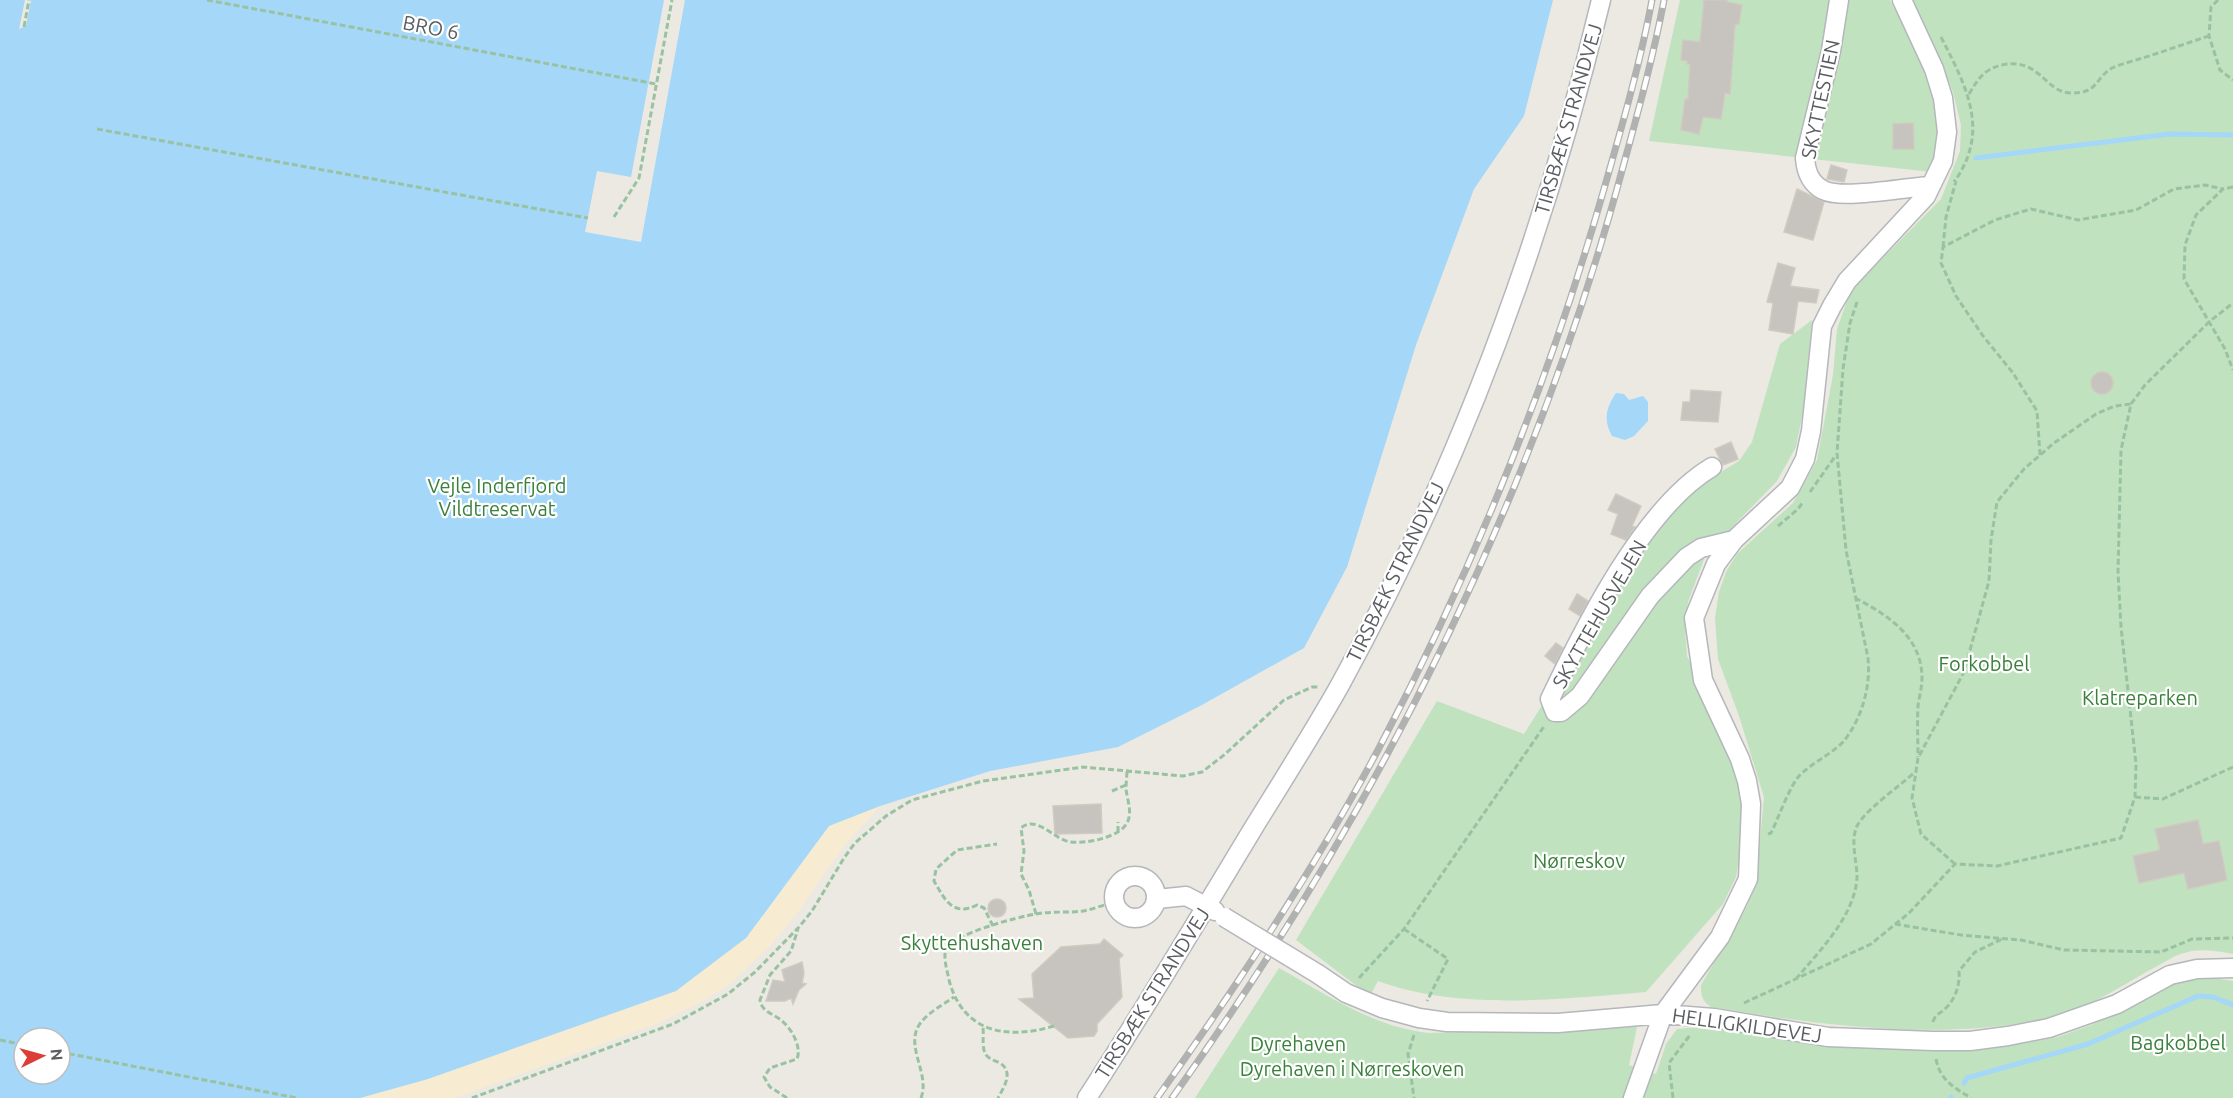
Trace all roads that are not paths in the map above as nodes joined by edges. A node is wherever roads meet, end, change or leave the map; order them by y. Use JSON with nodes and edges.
{"nodes":[{"id":1,"x":1601,"y":0,"type":"edge"},
{"id":2,"x":1839,"y":0,"type":"edge"},
{"id":3,"x":1902,"y":0,"type":"edge"},
{"id":4,"x":1940,"y":187,"type":"junction"},
{"id":5,"x":1713,"y":467,"type":"dead end"},
{"id":6,"x":1734,"y":540,"type":"junction"},
{"id":7,"x":1157,"y":899,"type":"junction"},
{"id":8,"x":1206,"y":906,"type":"junction"},
{"id":9,"x":2233,"y":968,"type":"edge"},
{"id":10,"x":1663,"y":1014,"type":"junction"},
{"id":11,"x":1087,"y":1098,"type":"edge"},
{"id":12,"x":1633,"y":1098,"type":"edge"}],
"edges":[{"from":1,"to":8,"type":"street","name":"TIRSBÆK STRANDVEJ"},
{"from":2,"to":4,"type":"street","name":"SKYTTESTIEN"},
{"from":3,"to":4,"type":"street","name":"SKYTTEHUSVEJEN"},
{"from":4,"to":6,"type":"street","name":"SKYTTEHUSVEJEN"},
{"from":5,"to":6,"type":"street","name":"SKYTTEHUSVEJEN"},
{"from":6,"to":10,"type":"street","name":"SKYTTEHUSVEJEN"},
{"from":7,"to":7,"type":"street"},
{"from":7,"to":8,"type":"street","name":"HELLIGKILDEVEJ"},
{"from":8,"to":10,"type":"street","name":"HELLIGKILDEVEJ","bridge":true},
{"from":8,"to":11,"type":"street","name":"TIRSBÆK STRANDVEJ"},
{"from":9,"to":10,"type":"street","name":"HELLIGKILDEVEJ"},
{"from":10,"to":12,"type":"street","name":"SKYTTEHUSVEJEN"}]}
